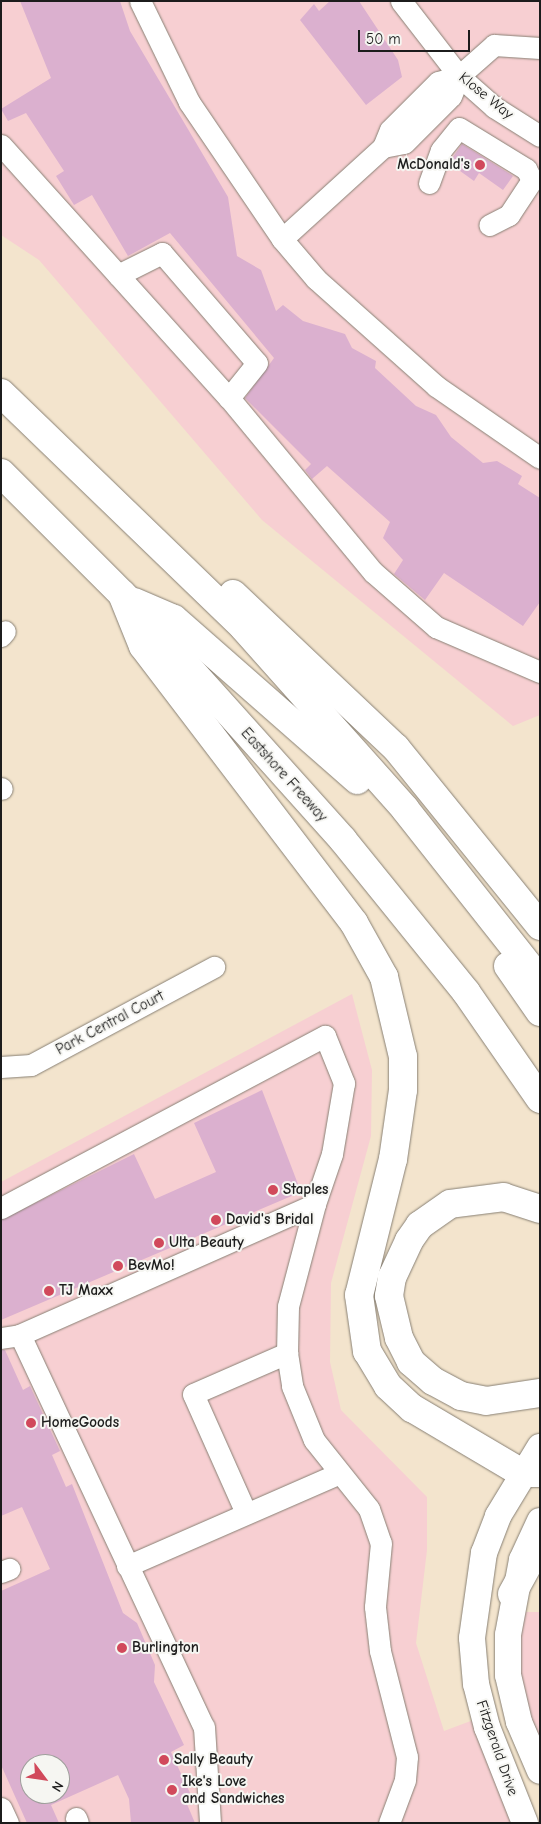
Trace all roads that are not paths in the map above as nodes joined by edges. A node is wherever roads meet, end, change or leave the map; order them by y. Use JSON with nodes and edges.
{"nodes":[{"id":1,"x":140,"y":1,"type":"edge"},
{"id":2,"x":401,"y":1,"type":"edge"},
{"id":3,"x":540,"y":48,"type":"edge"},
{"id":4,"x":459,"y":76,"type":"junction"},
{"id":5,"x":540,"y":136,"type":"edge"},
{"id":6,"x":1,"y":146,"type":"edge"},
{"id":7,"x":429,"y":183,"type":"dead end"},
{"id":8,"x":489,"y":225,"type":"dead end"},
{"id":9,"x":282,"y":239,"type":"junction"},
{"id":10,"x":118,"y":275,"type":"junction"},
{"id":11,"x":1,"y":392,"type":"edge"},
{"id":12,"x":229,"y":398,"type":"junction"},
{"id":13,"x":540,"y":458,"type":"edge"},
{"id":14,"x":1,"y":473,"type":"edge"},
{"id":15,"x":124,"y":596,"type":"junction"},
{"id":16,"x":540,"y":672,"type":"edge"},
{"id":17,"x":479,"y":847,"type":"junction"},
{"id":18,"x":540,"y":905,"type":"edge"},
{"id":19,"x":540,"y":926,"type":"edge"},
{"id":20,"x":214,"y":967,"type":"dead end"},
{"id":21,"x":540,"y":980,"type":"edge"},
{"id":22,"x":540,"y":1012,"type":"edge"},
{"id":23,"x":1,"y":1067,"type":"edge"},
{"id":24,"x":540,"y":1100,"type":"edge"},
{"id":25,"x":315,"y":1204,"type":"junction"},
{"id":26,"x":1,"y":1208,"type":"edge"},
{"id":27,"x":540,"y":1209,"type":"edge"},
{"id":28,"x":11,"y":1336,"type":"edge"},
{"id":29,"x":287,"y":1352,"type":"junction"},
{"id":30,"x":540,"y":1393,"type":"edge"},
{"id":31,"x":540,"y":1447,"type":"edge"},
{"id":32,"x":340,"y":1473,"type":"junction"},
{"id":33,"x":531,"y":1473,"type":"edge"},
{"id":34,"x":246,"y":1513,"type":"junction"},
{"id":35,"x":540,"y":1521,"type":"edge"},
{"id":36,"x":540,"y":1542,"type":"edge"},
{"id":37,"x":127,"y":1566,"type":"junction"},
{"id":38,"x":512,"y":1594,"type":"junction"},
{"id":39,"x":540,"y":1771,"type":"edge"},
{"id":40,"x":1,"y":1808,"type":"edge"},
{"id":41,"x":8,"y":1823,"type":"edge"},
{"id":42,"x":210,"y":1823,"type":"edge"},
{"id":43,"x":389,"y":1823,"type":"edge"},
{"id":44,"x":525,"y":1823,"type":"edge"}],
"edges":[{"from":1,"to":9,"type":"street"},
{"from":2,"to":4,"type":"street","name":"Klose Way"},
{"from":3,"to":4,"type":"street"},
{"from":4,"to":5,"type":"street","name":"Klose Way"},
{"from":4,"to":9,"type":"street"},
{"from":6,"to":10,"type":"street"},
{"from":7,"to":8,"type":"street"},
{"from":9,"to":13,"type":"street"},
{"from":10,"to":12,"type":"street"},
{"from":10,"to":12,"type":"street"},
{"from":11,"to":17,"type":"highway"},
{"from":11,"to":21,"type":"highway"},
{"from":12,"to":16,"type":"street"},
{"from":14,"to":15,"type":"highway","name":"Eastshore Freeway"},
{"from":15,"to":22,"type":"highway"},
{"from":15,"to":24,"type":"highway","name":"Eastshore Freeway"},
{"from":15,"to":33,"type":"highway"},
{"from":17,"to":18,"type":"highway"},
{"from":17,"to":19,"type":"highway"},
{"from":20,"to":23,"type":"street","name":"Park Central Court"},
{"from":25,"to":26,"type":"street"},
{"from":25,"to":28,"type":"street"},
{"from":25,"to":29,"type":"street"},
{"from":27,"to":30,"type":"highway"},
{"from":28,"to":37,"type":"street"},
{"from":29,"to":32,"type":"street"},
{"from":29,"to":34,"type":"street"},
{"from":31,"to":33,"type":"main road","name":"Fitzgerald Drive"},
{"from":32,"to":34,"type":"street"},
{"from":32,"to":43,"type":"street"},
{"from":33,"to":44,"type":"main road","name":"Fitzgerald Drive"},
{"from":34,"to":37,"type":"street"},
{"from":35,"to":38,"type":"main road","name":"Fitzgerald Drive"},
{"from":36,"to":38,"type":"highway"},
{"from":37,"to":42,"type":"street"},
{"from":38,"to":39,"type":"main road","name":"Fitzgerald Drive"},
{"from":40,"to":41,"type":"street"}]}
